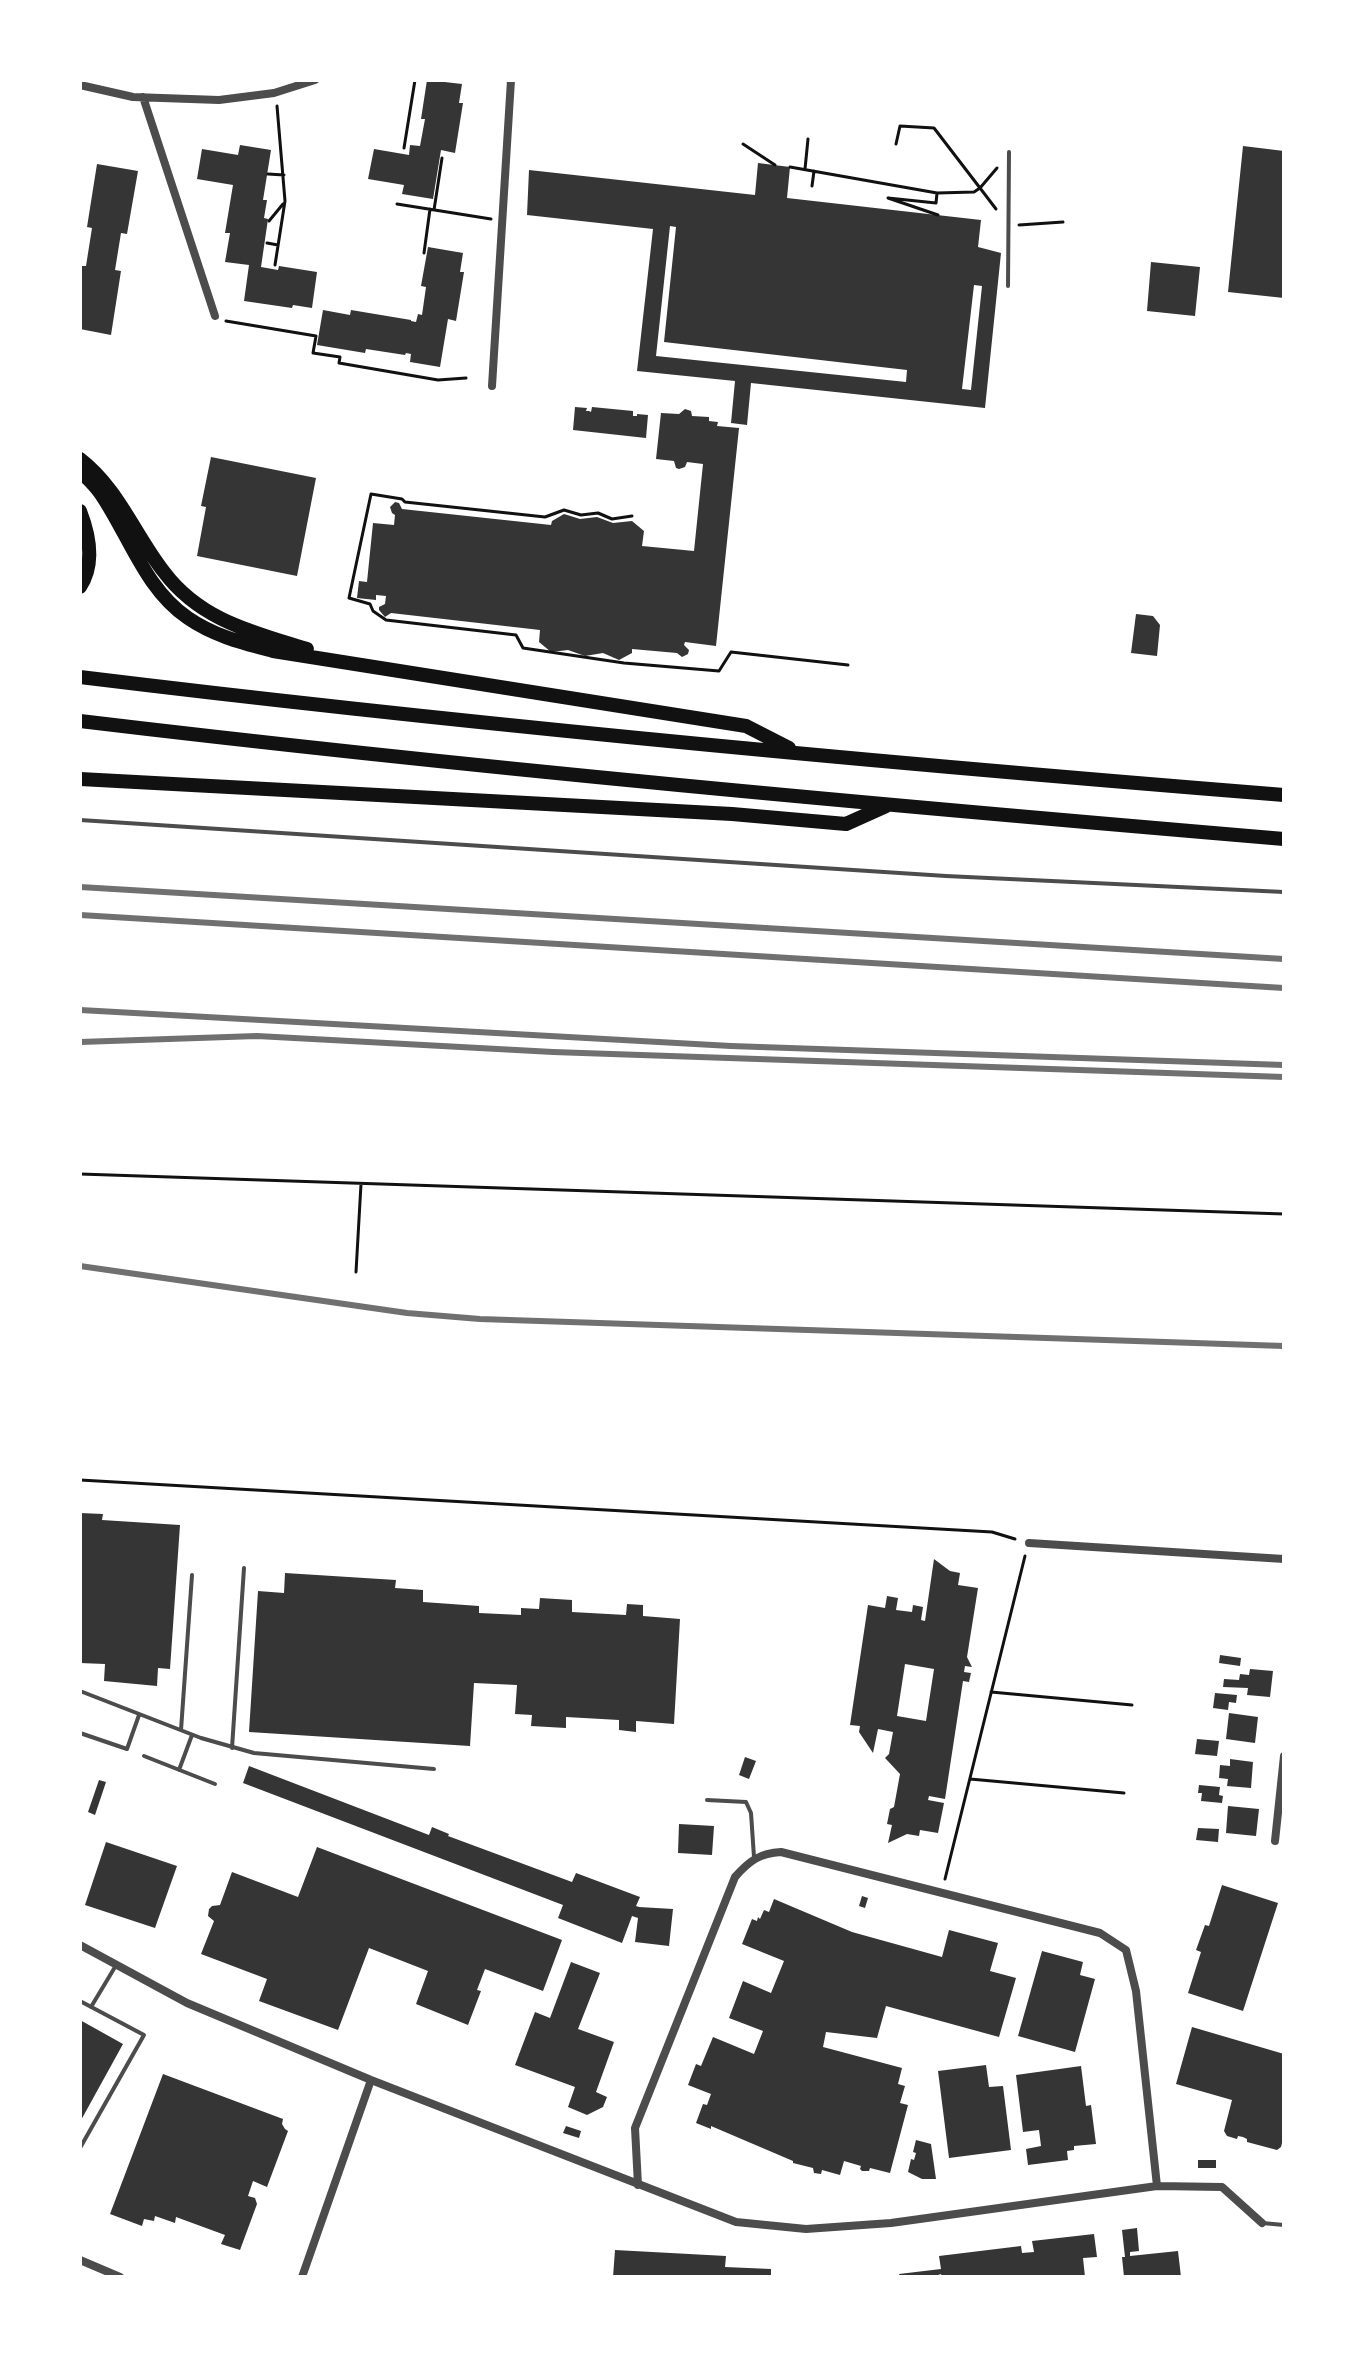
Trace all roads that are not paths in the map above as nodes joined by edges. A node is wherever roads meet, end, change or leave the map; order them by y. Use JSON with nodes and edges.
{"nodes":[{"id":1,"x":315,"y":80,"type":"edge"},
{"id":2,"x":511,"y":80,"type":"edge"},
{"id":3,"x":80,"y":85,"type":"edge"},
{"id":4,"x":143,"y":97,"type":"junction"},
{"id":5,"x":1009,"y":152,"type":"road end"},
{"id":6,"x":1008,"y":286,"type":"dead end"},
{"id":7,"x":215,"y":316,"type":"road end"},
{"id":8,"x":492,"y":386,"type":"dead end"},
{"id":9,"x":80,"y":459,"type":"edge"},
{"id":10,"x":80,"y":471,"type":"edge"},
{"id":11,"x":80,"y":511,"type":"edge"},
{"id":12,"x":80,"y":587,"type":"edge"},
{"id":13,"x":353,"y":664,"type":"junction"},
{"id":14,"x":80,"y":677,"type":"edge"},
{"id":15,"x":80,"y":721,"type":"edge"},
{"id":16,"x":796,"y":752,"type":"junction"},
{"id":17,"x":80,"y":779,"type":"edge"},
{"id":18,"x":1284,"y":795,"type":"edge"},
{"id":19,"x":890,"y":804,"type":"junction"},
{"id":20,"x":80,"y":820,"type":"edge"},
{"id":21,"x":1284,"y":839,"type":"edge"},
{"id":22,"x":1284,"y":892,"type":"edge"},
{"id":23,"x":1029,"y":1543,"type":"road end"},
{"id":24,"x":1284,"y":1559,"type":"edge"},
{"id":25,"x":244,"y":1568,"type":"dead end"},
{"id":26,"x":192,"y":1575,"type":"dead end"},
{"id":27,"x":80,"y":1691,"type":"edge"},
{"id":28,"x":139,"y":1714,"type":"junction"},
{"id":29,"x":181,"y":1730,"type":"junction"},
{"id":30,"x":80,"y":1733,"type":"edge"},
{"id":31,"x":192,"y":1735,"type":"junction"},
{"id":32,"x":232,"y":1748,"type":"junction"},
{"id":33,"x":144,"y":1756,"type":"dead end"},
{"id":34,"x":1284,"y":1756,"type":"edge"},
{"id":35,"x":434,"y":1769,"type":"dead end"},
{"id":36,"x":179,"y":1770,"type":"junction"},
{"id":37,"x":215,"y":1784,"type":"dead end"},
{"id":38,"x":707,"y":1800,"type":"dead end"},
{"id":39,"x":1275,"y":1841,"type":"dead end"},
{"id":40,"x":754,"y":1859,"type":"junction"},
{"id":41,"x":80,"y":1945,"type":"edge"},
{"id":42,"x":117,"y":1965,"type":"junction"},
{"id":43,"x":80,"y":2001,"type":"edge"},
{"id":44,"x":91,"y":2007,"type":"junction"},
{"id":45,"x":371,"y":2080,"type":"junction"},
{"id":46,"x":80,"y":2148,"type":"edge"},
{"id":47,"x":638,"y":2185,"type":"junction"},
{"id":48,"x":1157,"y":2186,"type":"junction"},
{"id":49,"x":1262,"y":2223,"type":"joint"},
{"id":50,"x":1284,"y":2225,"type":"edge"},
{"id":51,"x":80,"y":2260,"type":"edge"},
{"id":52,"x":120,"y":2277,"type":"edge"},
{"id":53,"x":302,"y":2277,"type":"edge"}],
"edges":[{"from":1,"to":4,"type":"street"},
{"from":2,"to":8,"type":"street"},
{"from":3,"to":4,"type":"street"},
{"from":4,"to":7,"type":"street"},
{"from":5,"to":6,"type":"lane"},
{"from":9,"to":13,"type":"highway"},
{"from":10,"to":13,"type":"highway"},
{"from":11,"to":12,"type":"highway"},
{"from":13,"to":16,"type":"highway"},
{"from":14,"to":16,"type":"highway"},
{"from":15,"to":19,"type":"highway"},
{"from":16,"to":18,"type":"highway"},
{"from":17,"to":19,"type":"highway"},
{"from":19,"to":21,"type":"highway"},
{"from":20,"to":22,"type":"lane"},
{"from":23,"to":24,"type":"street"},
{"from":25,"to":32,"type":"lane"},
{"from":26,"to":29,"type":"lane"},
{"from":27,"to":28,"type":"lane"},
{"from":28,"to":29,"type":"lane"},
{"from":28,"to":30,"type":"lane"},
{"from":29,"to":31,"type":"lane"},
{"from":31,"to":32,"type":"lane"},
{"from":31,"to":36,"type":"lane"},
{"from":32,"to":35,"type":"lane"},
{"from":33,"to":36,"type":"lane"},
{"from":34,"to":39,"type":"street"},
{"from":36,"to":37,"type":"lane"},
{"from":38,"to":40,"type":"lane"},
{"from":40,"to":47,"type":"street"},
{"from":40,"to":48,"type":"street"},
{"from":41,"to":42,"type":"street"},
{"from":42,"to":44,"type":"lane"},
{"from":42,"to":45,"type":"street"},
{"from":43,"to":44,"type":"lane"},
{"from":44,"to":46,"type":"lane"},
{"from":45,"to":47,"type":"street"},
{"from":45,"to":53,"type":"street"},
{"from":47,"to":48,"type":"street"},
{"from":48,"to":49,"type":"street"},
{"from":49,"to":50,"type":"lane"},
{"from":51,"to":52,"type":"street"}]}
